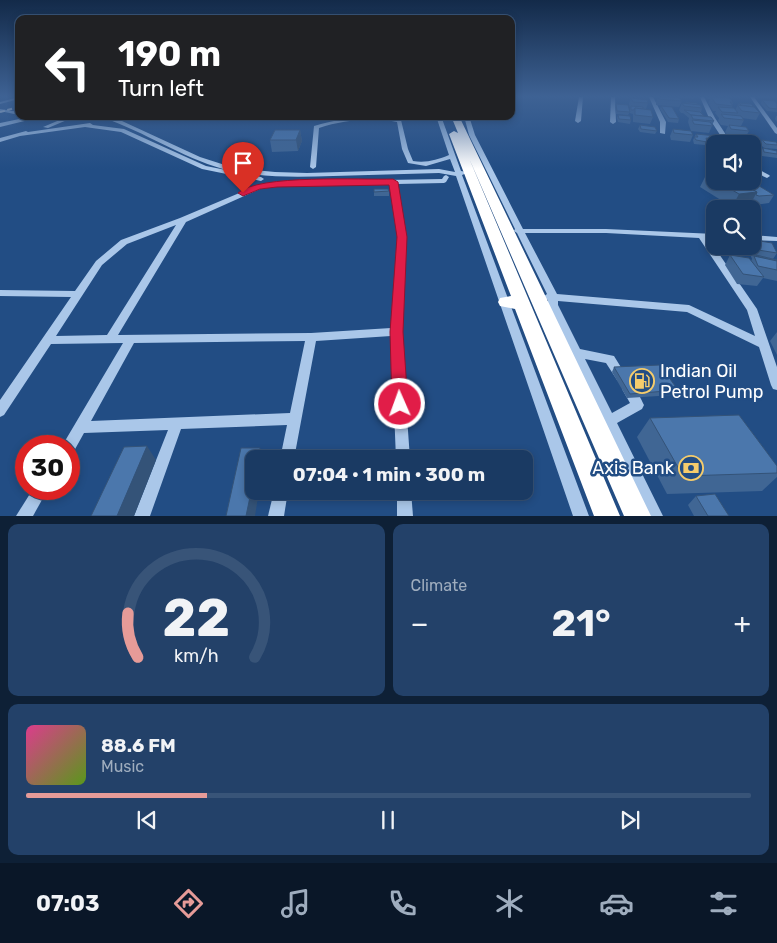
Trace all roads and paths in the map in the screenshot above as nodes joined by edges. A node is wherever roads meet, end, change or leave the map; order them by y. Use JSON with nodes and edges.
{"nodes":[{"id":1,"x":19,"y":121,"type":"edge"},
{"id":2,"x":61,"y":121,"type":"edge"},
{"id":3,"x":64,"y":121,"type":"edge"},
{"id":4,"x":100,"y":121,"type":"edge"},
{"id":5,"x":114,"y":121,"type":"edge"},
{"id":6,"x":119,"y":121,"type":"edge"},
{"id":7,"x":345,"y":121,"type":"edge"},
{"id":8,"x":399,"y":121,"type":"edge"},
{"id":9,"x":440,"y":121,"type":"edge"},
{"id":10,"x":448,"y":121,"type":"edge"},
{"id":11,"x":456,"y":121,"type":"edge"},
{"id":12,"x":468,"y":121,"type":"edge"},
{"id":13,"x":663,"y":121,"type":"edge"},
{"id":14,"x":714,"y":121,"type":"edge"},
{"id":15,"x":769,"y":121,"type":"edge"},
{"id":16,"x":0,"y":125,"type":"edge"},
{"id":17,"x":86,"y":126,"type":"junction"},
{"id":18,"x":71,"y":127,"type":"junction"},
{"id":19,"x":99,"y":127,"type":"junction"},
{"id":20,"x":777,"y":132,"type":"edge"},
{"id":21,"x":663,"y":133,"type":"dead end"},
{"id":22,"x":21,"y":135,"type":"junction"},
{"id":23,"x":723,"y":135,"type":"edge"},
{"id":24,"x":0,"y":140,"type":"edge"},
{"id":25,"x":452,"y":156,"type":"junction"},
{"id":26,"x":437,"y":163,"type":"junction"},
{"id":27,"x":313,"y":167,"type":"dead end"},
{"id":28,"x":466,"y":170,"type":"junction"},
{"id":29,"x":761,"y":173,"type":"edge"},
{"id":30,"x":767,"y":176,"type":"dead end"},
{"id":31,"x":393,"y":182,"type":"junction"},
{"id":32,"x":183,"y":220,"type":"junction"},
{"id":33,"x":514,"y":231,"type":"junction"},
{"id":34,"x":702,"y":236,"type":"junction"},
{"id":35,"x":706,"y":236,"type":"edge"},
{"id":36,"x":761,"y":238,"type":"edge"},
{"id":37,"x":777,"y":239,"type":"edge"},
{"id":38,"x":0,"y":293,"type":"edge"},
{"id":39,"x":78,"y":294,"type":"junction"},
{"id":40,"x":546,"y":297,"type":"junction"},
{"id":41,"x":513,"y":303,"type":"junction"},
{"id":42,"x":396,"y":332,"type":"junction"},
{"id":43,"x":311,"y":337,"type":"junction"},
{"id":44,"x":110,"y":339,"type":"junction"},
{"id":45,"x":131,"y":339,"type":"junction"},
{"id":46,"x":48,"y":340,"type":"junction"},
{"id":47,"x":763,"y":344,"type":"junction"},
{"id":48,"x":568,"y":350,"type":"junction"},
{"id":49,"x":777,"y":385,"type":"edge"},
{"id":50,"x":0,"y":411,"type":"edge"},
{"id":51,"x":295,"y":419,"type":"junction"},
{"id":52,"x":177,"y":423,"type":"junction"},
{"id":53,"x":603,"y":424,"type":"junction"},
{"id":54,"x":81,"y":427,"type":"junction"},
{"id":55,"x":76,"y":435,"type":"edge"},
{"id":56,"x":289,"y":450,"type":"edge"},
{"id":57,"x":402,"y":450,"type":"edge"},
{"id":58,"x":34,"y":500,"type":"edge"},
{"id":59,"x":279,"y":500,"type":"edge"},
{"id":60,"x":404,"y":500,"type":"edge"},
{"id":61,"x":24,"y":516,"type":"edge"},
{"id":62,"x":142,"y":516,"type":"edge"},
{"id":63,"x":276,"y":516,"type":"edge"},
{"id":64,"x":405,"y":516,"type":"edge"},
{"id":65,"x":581,"y":516,"type":"edge"},
{"id":66,"x":607,"y":516,"type":"edge"},
{"id":67,"x":638,"y":516,"type":"edge"},
{"id":68,"x":655,"y":516,"type":"edge"}],
"edges":[{"from":1,"to":16,"type":"street"},
{"from":2,"to":22,"type":"street"},
{"from":3,"to":18,"type":"street"},
{"from":4,"to":17,"type":"street"},
{"from":5,"to":19,"type":"street"},
{"from":6,"to":28,"type":"street"},
{"from":7,"to":27,"type":"street"},
{"from":8,"to":26,"type":"street"},
{"from":9,"to":25,"type":"street"},
{"from":10,"to":28,"type":"highway"},
{"from":11,"to":28,"type":"highway"},
{"from":12,"to":28,"type":"street"},
{"from":13,"to":21,"type":"street"},
{"from":14,"to":23,"type":"street"},
{"from":15,"to":20,"type":"street"},
{"from":17,"to":18,"type":"street"},
{"from":17,"to":19,"type":"street"},
{"from":18,"to":22,"type":"street"},
{"from":19,"to":28,"type":"street"},
{"from":22,"to":24,"type":"street"},
{"from":25,"to":26,"type":"street"},
{"from":25,"to":28,"type":"street"},
{"from":26,"to":28,"type":"street"},
{"from":28,"to":31,"type":"street"},
{"from":28,"to":33,"type":"highway"},
{"from":28,"to":41,"type":"highway"},
{"from":29,"to":30,"type":"street"},
{"from":31,"to":32,"type":"street"},
{"from":31,"to":42,"type":"street"},
{"from":32,"to":39,"type":"street"},
{"from":32,"to":44,"type":"street"},
{"from":33,"to":34,"type":"street"},
{"from":33,"to":40,"type":"highway"},
{"from":34,"to":35,"type":"street"},
{"from":34,"to":47,"type":"street"},
{"from":36,"to":37,"type":"street"},
{"from":38,"to":39,"type":"street"},
{"from":39,"to":46,"type":"street"},
{"from":40,"to":47,"type":"street"},
{"from":40,"to":48,"type":"highway"},
{"from":41,"to":65,"type":"street"},
{"from":41,"to":66,"type":"highway"},
{"from":42,"to":43,"type":"street"},
{"from":42,"to":57,"type":"street"},
{"from":43,"to":45,"type":"street"},
{"from":43,"to":51,"type":"street"},
{"from":44,"to":45,"type":"street"},
{"from":44,"to":46,"type":"street"},
{"from":45,"to":54,"type":"street"},
{"from":46,"to":50,"type":"street"},
{"from":47,"to":49,"type":"street"},
{"from":48,"to":53,"type":"highway"},
{"from":48,"to":53,"type":"street"},
{"from":51,"to":52,"type":"street"},
{"from":51,"to":56,"type":"street"},
{"from":52,"to":54,"type":"street"},
{"from":52,"to":62,"type":"street"},
{"from":53,"to":67,"type":"highway"},
{"from":53,"to":68,"type":"street"},
{"from":54,"to":55,"type":"street"},
{"from":58,"to":61,"type":"street"},
{"from":59,"to":63,"type":"street"},
{"from":60,"to":64,"type":"street"}]}
